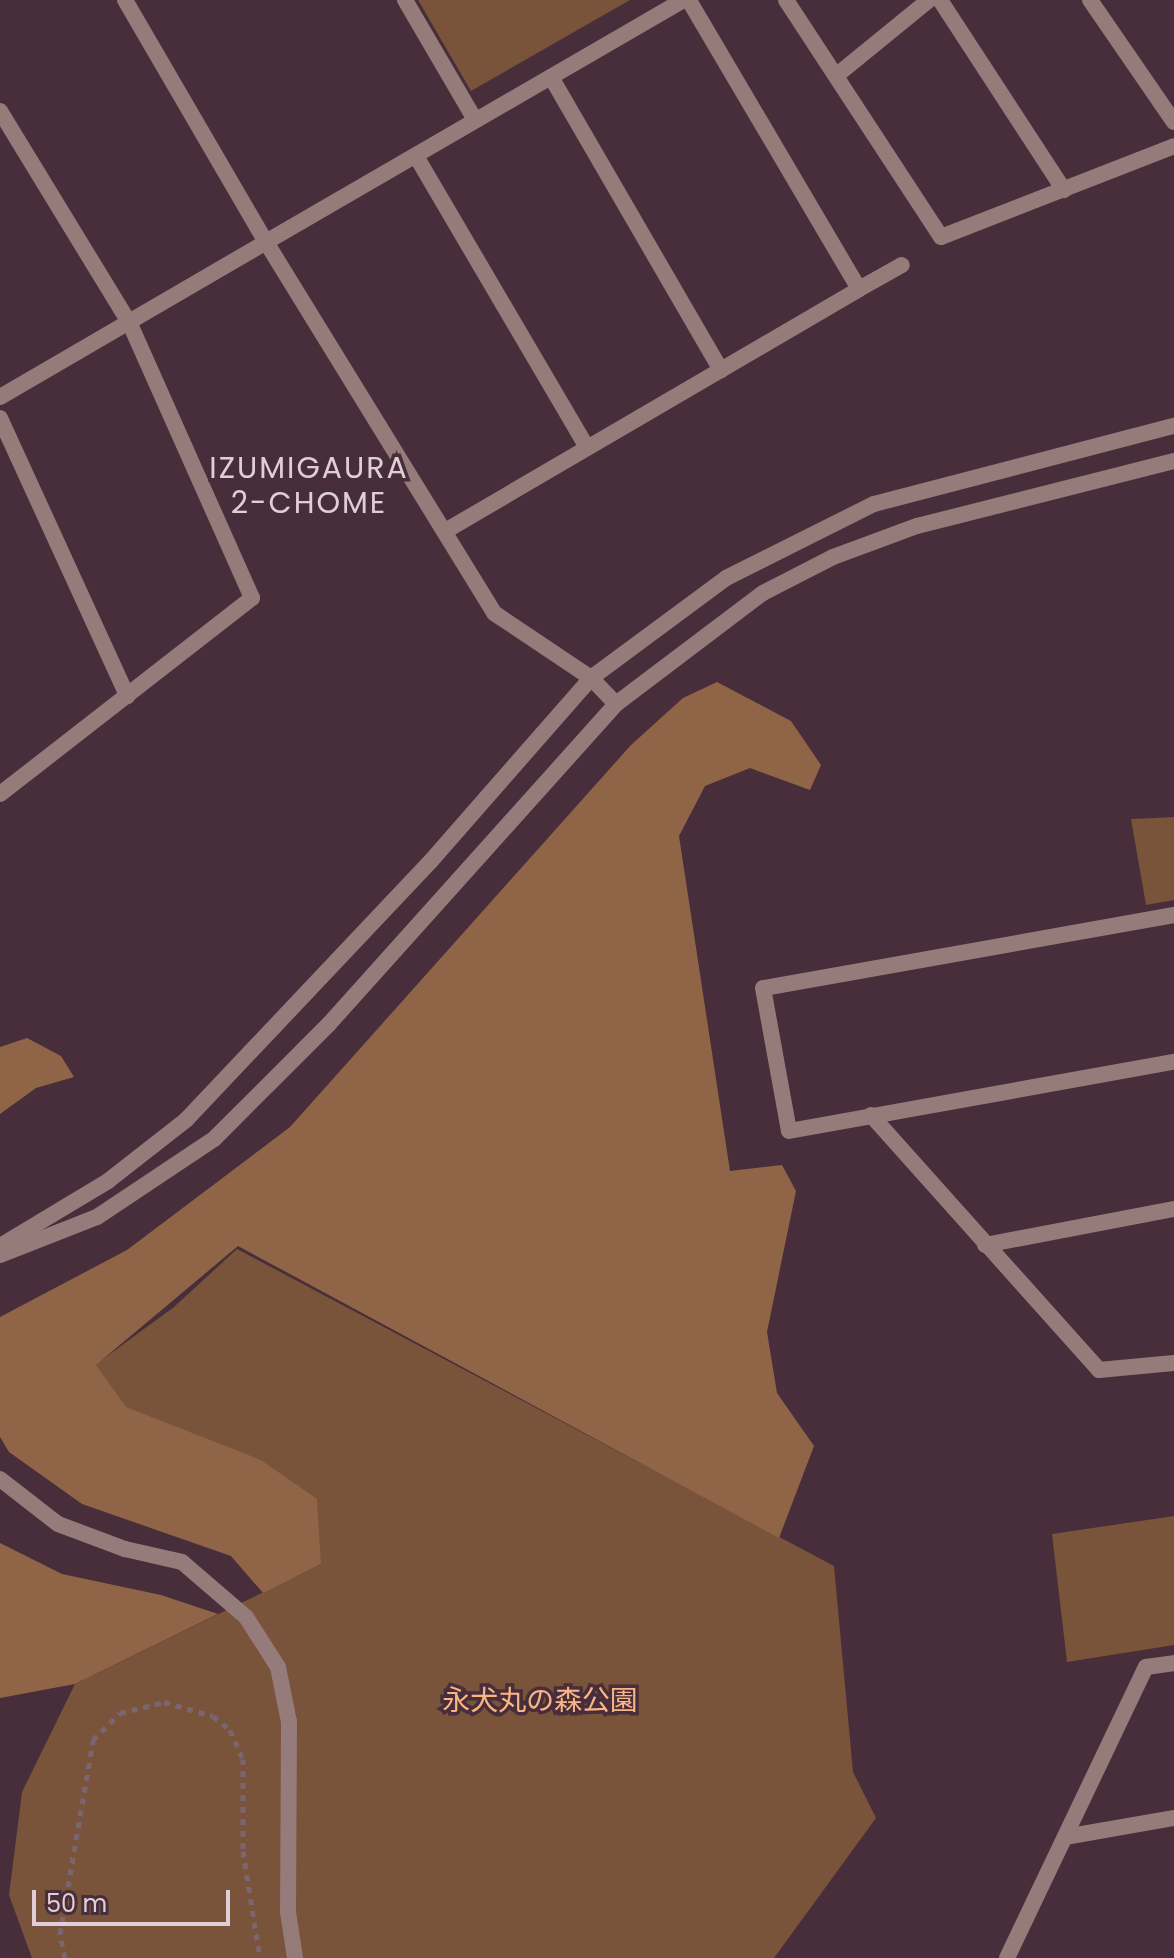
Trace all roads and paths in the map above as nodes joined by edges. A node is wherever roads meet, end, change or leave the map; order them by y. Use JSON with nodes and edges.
{"nodes":[{"id":1,"x":125,"y":0,"type":"edge"},
{"id":2,"x":405,"y":0,"type":"edge"},
{"id":3,"x":686,"y":0,"type":"edge"},
{"id":4,"x":786,"y":0,"type":"edge"},
{"id":5,"x":929,"y":0,"type":"edge"},
{"id":6,"x":940,"y":0,"type":"edge"},
{"id":7,"x":1090,"y":0,"type":"edge"},
{"id":8,"x":837,"y":75,"type":"junction"},
{"id":9,"x":551,"y":77,"type":"junction"},
{"id":10,"x":0,"y":111,"type":"edge"},
{"id":11,"x":475,"y":120,"type":"junction"},
{"id":12,"x":1174,"y":122,"type":"edge"},
{"id":13,"x":1174,"y":146,"type":"edge"},
{"id":14,"x":416,"y":156,"type":"junction"},
{"id":15,"x":1064,"y":190,"type":"junction"},
{"id":16,"x":266,"y":242,"type":"junction"},
{"id":17,"x":902,"y":265,"type":"dead end"},
{"id":18,"x":859,"y":289,"type":"junction"},
{"id":19,"x":130,"y":324,"type":"junction"},
{"id":20,"x":721,"y":370,"type":"junction"},
{"id":21,"x":0,"y":397,"type":"edge"},
{"id":22,"x":0,"y":418,"type":"edge"},
{"id":23,"x":1174,"y":426,"type":"edge"},
{"id":24,"x":587,"y":448,"type":"junction"},
{"id":25,"x":1174,"y":461,"type":"edge"},
{"id":26,"x":447,"y":530,"type":"junction"},
{"id":27,"x":591,"y":678,"type":"junction"},
{"id":28,"x":127,"y":696,"type":"junction"},
{"id":29,"x":616,"y":704,"type":"junction"},
{"id":30,"x":1,"y":791,"type":"edge"},
{"id":31,"x":1174,"y":915,"type":"edge"},
{"id":32,"x":1174,"y":1062,"type":"edge"},
{"id":33,"x":871,"y":1115,"type":"junction"},
{"id":34,"x":1174,"y":1209,"type":"edge"},
{"id":35,"x":985,"y":1245,"type":"junction"},
{"id":36,"x":0,"y":1246,"type":"edge"},
{"id":37,"x":0,"y":1255,"type":"edge"},
{"id":38,"x":1174,"y":1363,"type":"edge"},
{"id":39,"x":0,"y":1479,"type":"edge"},
{"id":40,"x":1174,"y":1663,"type":"edge"},
{"id":41,"x":1174,"y":1818,"type":"edge"},
{"id":42,"x":1065,"y":1837,"type":"junction"},
{"id":43,"x":65,"y":1958,"type":"edge"},
{"id":44,"x":260,"y":1958,"type":"edge"},
{"id":45,"x":295,"y":1958,"type":"edge"},
{"id":46,"x":1007,"y":1958,"type":"edge"}],
"edges":[{"from":1,"to":16,"type":"street"},
{"from":2,"to":11,"type":"street"},
{"from":3,"to":9,"type":"street"},
{"from":3,"to":18,"type":"street"},
{"from":4,"to":8,"type":"street"},
{"from":5,"to":8,"type":"street"},
{"from":6,"to":15,"type":"street"},
{"from":7,"to":12,"type":"street"},
{"from":8,"to":15,"type":"street"},
{"from":9,"to":11,"type":"street"},
{"from":9,"to":20,"type":"street"},
{"from":10,"to":19,"type":"street"},
{"from":11,"to":14,"type":"street"},
{"from":13,"to":15,"type":"street"},
{"from":14,"to":16,"type":"street"},
{"from":14,"to":24,"type":"street"},
{"from":16,"to":19,"type":"street"},
{"from":16,"to":26,"type":"street"},
{"from":17,"to":18,"type":"street"},
{"from":18,"to":20,"type":"street"},
{"from":19,"to":21,"type":"street"},
{"from":19,"to":28,"type":"street"},
{"from":20,"to":24,"type":"street"},
{"from":22,"to":28,"type":"street"},
{"from":23,"to":27,"type":"street"},
{"from":24,"to":26,"type":"street"},
{"from":25,"to":29,"type":"street"},
{"from":26,"to":27,"type":"street"},
{"from":27,"to":29,"type":"street"},
{"from":27,"to":36,"type":"street"},
{"from":28,"to":30,"type":"street"},
{"from":29,"to":37,"type":"street"},
{"from":31,"to":33,"type":"street"},
{"from":32,"to":33,"type":"street"},
{"from":33,"to":35,"type":"street"},
{"from":34,"to":35,"type":"street"},
{"from":35,"to":38,"type":"street"},
{"from":39,"to":45,"type":"street"},
{"from":40,"to":42,"type":"street"},
{"from":41,"to":42,"type":"street"},
{"from":42,"to":46,"type":"street"},
{"from":43,"to":44,"type":"path"}]}
